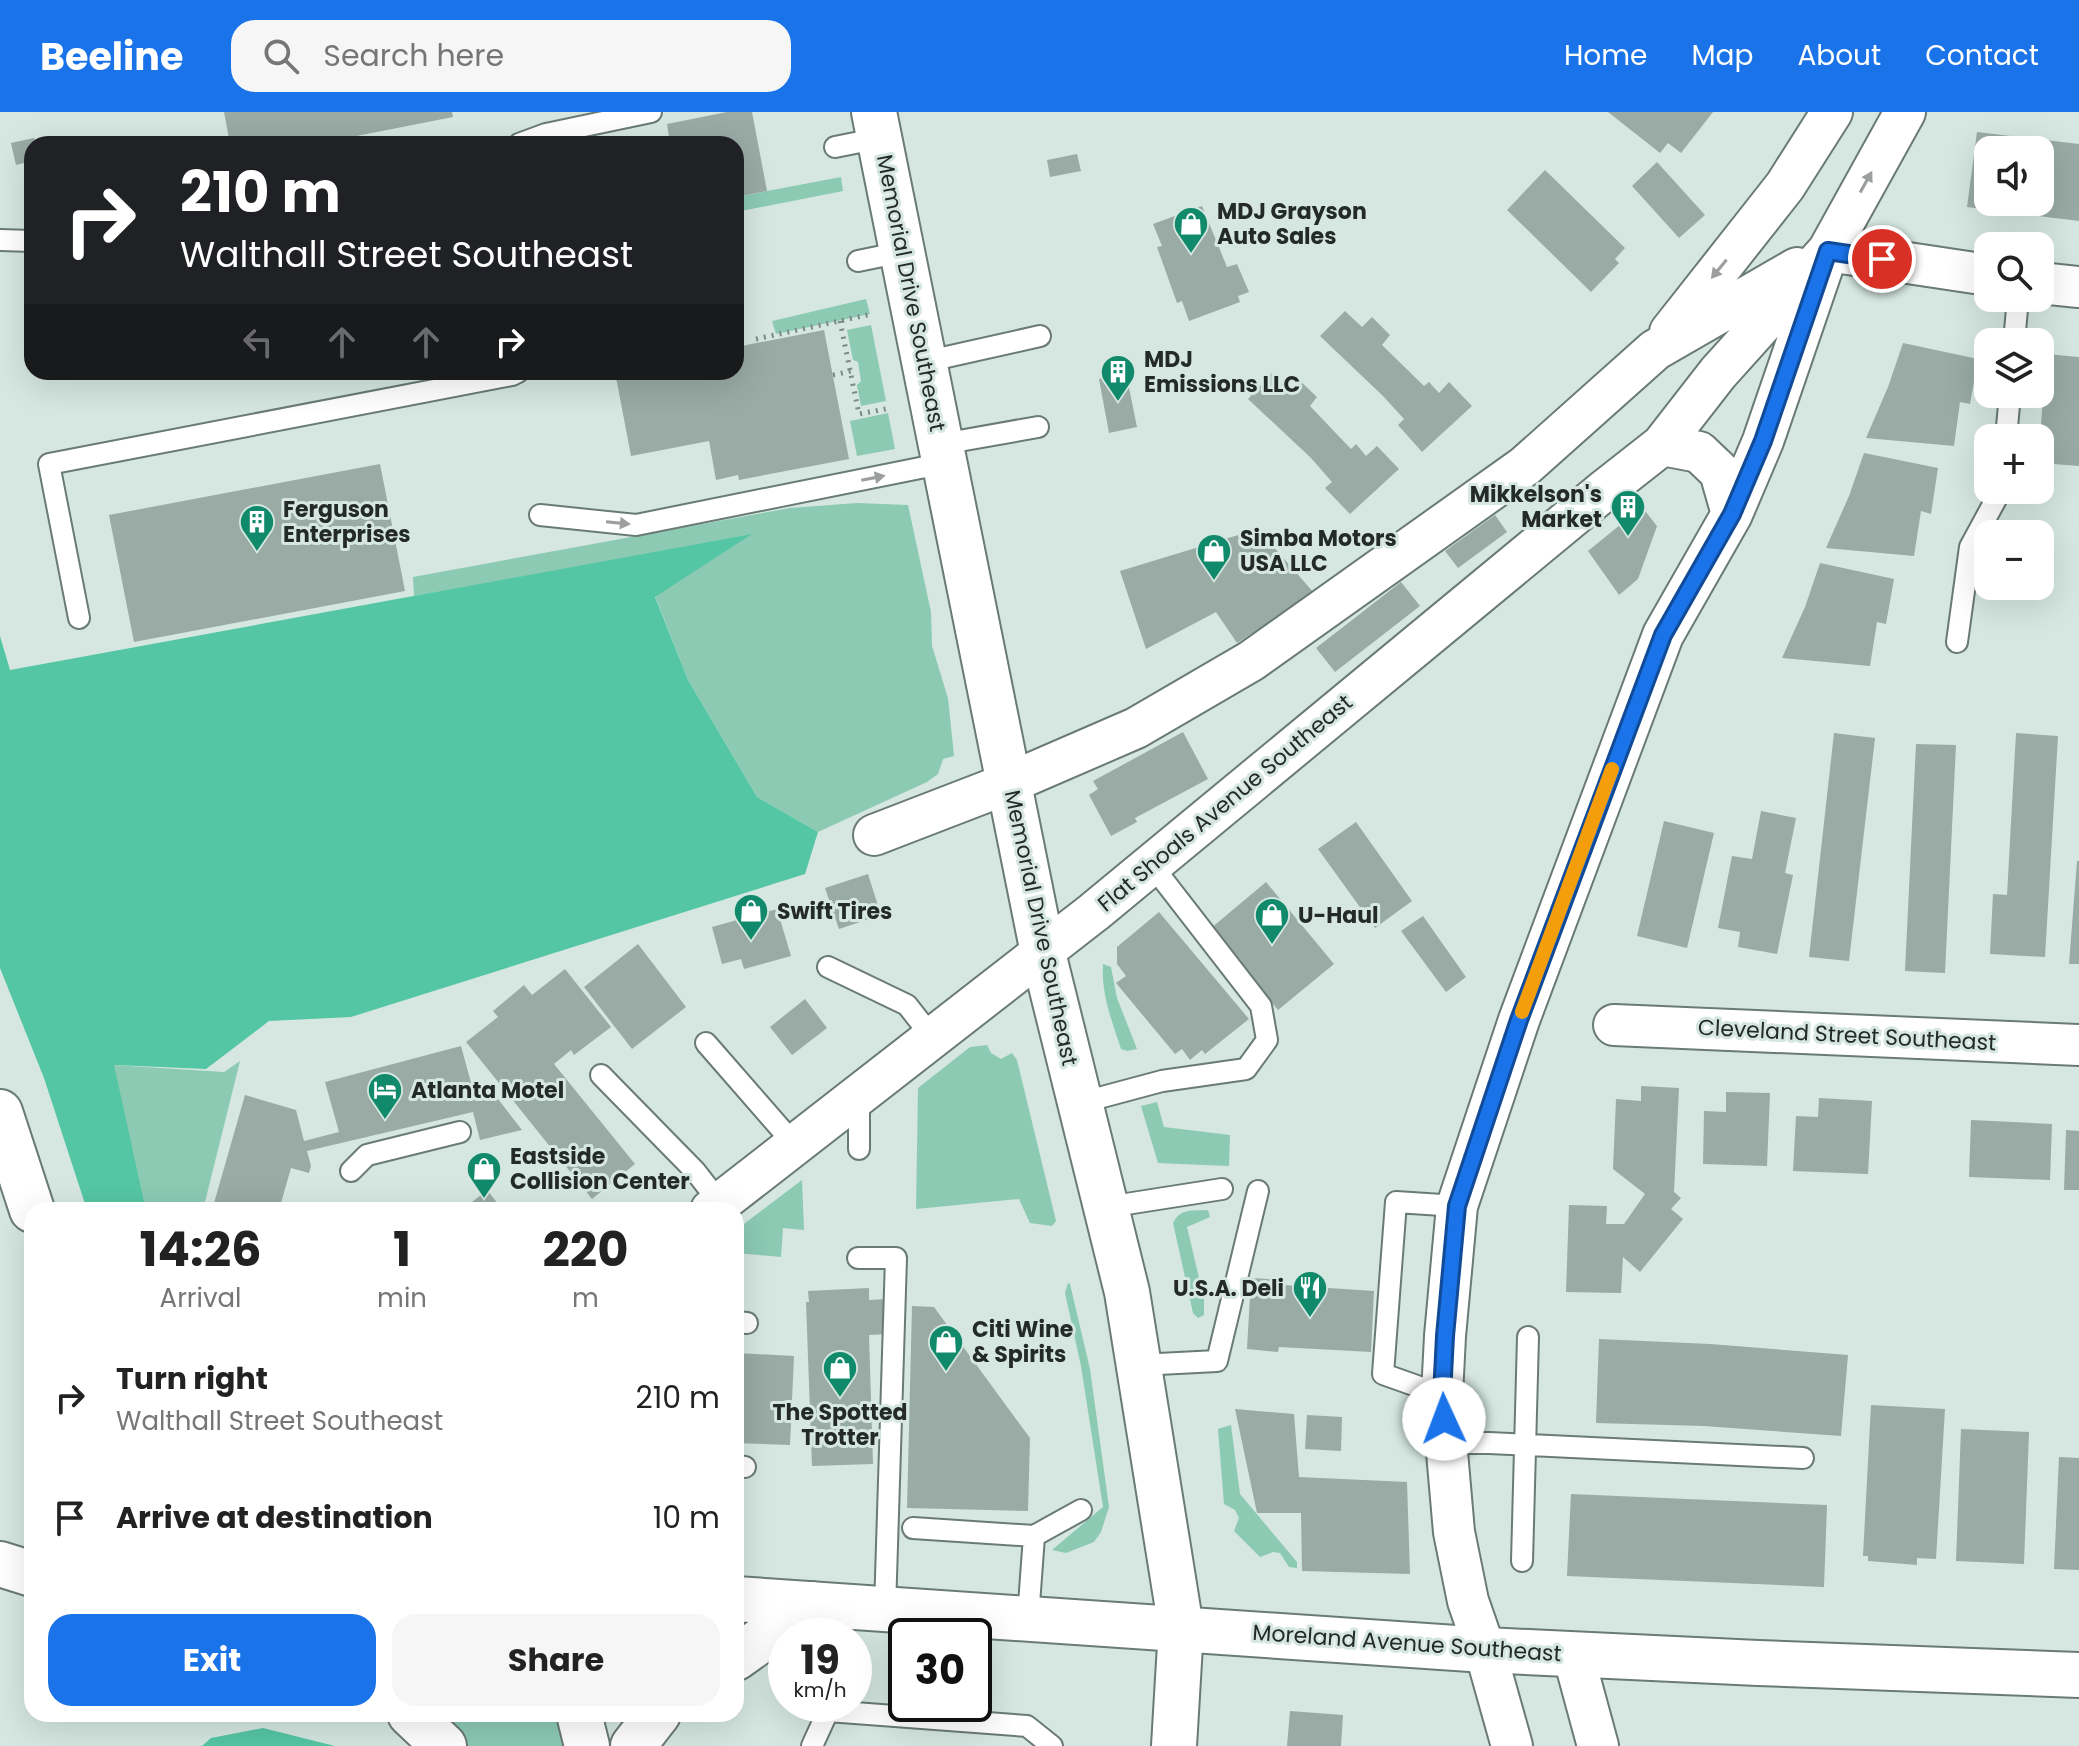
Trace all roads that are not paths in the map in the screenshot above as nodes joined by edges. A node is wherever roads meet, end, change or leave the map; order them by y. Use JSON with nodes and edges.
{"nodes":[{"id":1,"x":651,"y":112,"type":"edge"},
{"id":2,"x":1832,"y":112,"type":"edge"},
{"id":3,"x":1905,"y":112,"type":"edge"},
{"id":4,"x":877,"y":125,"type":"edge"},
{"id":5,"x":541,"y":136,"type":"edge"},
{"id":6,"x":835,"y":147,"type":"dead end"},
{"id":7,"x":1785,"y":186,"type":"junction"},
{"id":8,"x":0,"y":240,"type":"edge"},
{"id":9,"x":24,"y":241,"type":"edge"},
{"id":10,"x":1828,"y":251,"type":"junction"},
{"id":11,"x":902,"y":252,"type":"junction"},
{"id":12,"x":858,"y":261,"type":"dead end"},
{"id":13,"x":1974,"y":273,"type":"edge"},
{"id":14,"x":2054,"y":284,"type":"edge"},
{"id":15,"x":2079,"y":287,"type":"edge"},
{"id":16,"x":1765,"y":296,"type":"junction"},
{"id":17,"x":1040,"y":336,"type":"dead end"},
{"id":18,"x":1655,"y":350,"type":"junction"},
{"id":19,"x":924,"y":362,"type":"junction"},
{"id":20,"x":486,"y":380,"type":"edge"},
{"id":21,"x":1038,"y":427,"type":"dead end"},
{"id":22,"x":1763,"y":441,"type":"junction"},
{"id":23,"x":1662,"y":445,"type":"junction"},
{"id":24,"x":943,"y":454,"type":"junction"},
{"id":25,"x":1993,"y":504,"type":"edge"},
{"id":26,"x":1732,"y":514,"type":"junction"},
{"id":27,"x":540,"y":515,"type":"dead end"},
{"id":28,"x":79,"y":618,"type":"dead end"},
{"id":29,"x":1957,"y":642,"type":"dead end"},
{"id":30,"x":1009,"y":783,"type":"junction"},
{"id":31,"x":874,"y":835,"type":"dead end"},
{"id":32,"x":1151,"y":864,"type":"junction"},
{"id":33,"x":1043,"y":953,"type":"junction"},
{"id":34,"x":828,"y":967,"type":"dead end"},
{"id":35,"x":1614,"y":1025,"type":"dead end"},
{"id":36,"x":933,"y":1038,"type":"junction"},
{"id":37,"x":706,"y":1043,"type":"dead end"},
{"id":38,"x":2079,"y":1045,"type":"edge"},
{"id":39,"x":601,"y":1075,"type":"dead end"},
{"id":40,"x":859,"y":1096,"type":"junction"},
{"id":41,"x":1080,"y":1103,"type":"junction"},
{"id":42,"x":0,"y":1112,"type":"edge"},
{"id":43,"x":460,"y":1132,"type":"dead end"},
{"id":44,"x":795,"y":1145,"type":"junction"},
{"id":45,"x":859,"y":1149,"type":"dead end"},
{"id":46,"x":351,"y":1171,"type":"dead end"},
{"id":47,"x":1222,"y":1189,"type":"dead end"},
{"id":48,"x":1258,"y":1191,"type":"dead end"},
{"id":49,"x":29,"y":1202,"type":"edge"},
{"id":50,"x":712,"y":1202,"type":"edge"},
{"id":51,"x":721,"y":1202,"type":"edge"},
{"id":52,"x":1457,"y":1206,"type":"junction"},
{"id":53,"x":1107,"y":1207,"type":"junction"},
{"id":54,"x":858,"y":1258,"type":"dead end"},
{"id":55,"x":1528,"y":1337,"type":"dead end"},
{"id":56,"x":1139,"y":1365,"type":"junction"},
{"id":57,"x":1442,"y":1395,"type":"junction"},
{"id":58,"x":1447,"y":1443,"type":"junction"},
{"id":59,"x":1526,"y":1445,"type":"junction"},
{"id":60,"x":1803,"y":1458,"type":"dead end"},
{"id":61,"x":1081,"y":1510,"type":"dead end"},
{"id":62,"x":913,"y":1528,"type":"dead end"},
{"id":63,"x":1034,"y":1536,"type":"junction"},
{"id":64,"x":0,"y":1557,"type":"edge"},
{"id":65,"x":24,"y":1558,"type":"edge"},
{"id":66,"x":1522,"y":1561,"type":"dead end"},
{"id":67,"x":0,"y":1564,"type":"edge"},
{"id":68,"x":24,"y":1572,"type":"edge"},
{"id":69,"x":744,"y":1600,"type":"edge"},
{"id":70,"x":811,"y":1604,"type":"junction"},
{"id":71,"x":885,"y":1609,"type":"junction"},
{"id":72,"x":918,"y":1618,"type":"edge"},
{"id":73,"x":1028,"y":1618,"type":"junction"},
{"id":74,"x":992,"y":1620,"type":"edge"},
{"id":75,"x":1181,"y":1628,"type":"junction"},
{"id":76,"x":1485,"y":1650,"type":"junction"},
{"id":77,"x":744,"y":1652,"type":"edge"},
{"id":78,"x":1573,"y":1654,"type":"junction"},
{"id":79,"x":2079,"y":1675,"type":"edge"},
{"id":80,"x":888,"y":1712,"type":"edge"},
{"id":81,"x":992,"y":1721,"type":"edge"},
{"id":82,"x":418,"y":1722,"type":"edge"},
{"id":83,"x":581,"y":1722,"type":"edge"},
{"id":84,"x":652,"y":1722,"type":"edge"},
{"id":85,"x":1505,"y":1744,"type":"edge"},
{"id":86,"x":444,"y":1746,"type":"edge"},
{"id":87,"x":587,"y":1746,"type":"edge"},
{"id":88,"x":633,"y":1746,"type":"edge"},
{"id":89,"x":812,"y":1746,"type":"edge"},
{"id":90,"x":1052,"y":1746,"type":"edge"},
{"id":91,"x":1174,"y":1746,"type":"edge"},
{"id":92,"x":1598,"y":1746,"type":"edge"}],
"edges":[{"from":1,"to":5,"type":"lane"},
{"from":2,"to":7,"type":"street"},
{"from":10,"to":3,"type":"street","name":"Flat Shoals Avenue Southeast","one_way":true},
{"from":4,"to":6,"type":"lane"},
{"from":4,"to":11,"type":"main road","name":"Memorial Drive Southeast"},
{"from":7,"to":16,"type":"street"},
{"from":7,"to":18,"type":"street","one_way":true},
{"from":8,"to":9,"type":"lane"},
{"from":10,"to":13,"type":"street"},
{"from":10,"to":16,"type":"street","name":"Flat Shoals Avenue Southeast"},
{"from":10,"to":22,"type":"street"},
{"from":11,"to":12,"type":"lane"},
{"from":11,"to":19,"type":"main road","name":"Memorial Drive Southeast"},
{"from":14,"to":15,"type":"street"},
{"from":16,"to":18,"type":"street"},
{"from":16,"to":22,"type":"street"},
{"from":16,"to":23,"type":"street","name":"Flat Shoals Avenue Southeast"},
{"from":17,"to":19,"type":"lane"},
{"from":18,"to":30,"type":"street"},
{"from":19,"to":24,"type":"main road","name":"Memorial Drive Southeast"},
{"from":20,"to":28,"type":"lane"},
{"from":21,"to":24,"type":"lane"},
{"from":22,"to":26,"type":"street"},
{"from":23,"to":26,"type":"street"},
{"from":23,"to":32,"type":"street","name":"Flat Shoals Avenue Southeast"},
{"from":27,"to":24,"type":"lane","one_way":true},
{"from":24,"to":30,"type":"main road","name":"Memorial Drive Southeast"},
{"from":25,"to":29,"type":"lane"},
{"from":26,"to":52,"type":"street"},
{"from":30,"to":31,"type":"street"},
{"from":30,"to":33,"type":"main road","name":"Memorial Drive Southeast"},
{"from":32,"to":33,"type":"street","name":"Flat Shoals Avenue Southeast"},
{"from":32,"to":41,"type":"lane"},
{"from":33,"to":36,"type":"street","name":"Flat Shoals Avenue Southeast"},
{"from":33,"to":41,"type":"main road","name":"Memorial Drive Southeast"},
{"from":34,"to":36,"type":"lane"},
{"from":35,"to":38,"type":"street","name":"Cleveland Street Southeast"},
{"from":36,"to":40,"type":"street","name":"Flat Shoals Avenue Southeast"},
{"from":37,"to":44,"type":"lane"},
{"from":39,"to":50,"type":"lane"},
{"from":40,"to":44,"type":"street","name":"Flat Shoals Avenue Southeast"},
{"from":40,"to":45,"type":"lane"},
{"from":41,"to":53,"type":"main road","name":"Memorial Drive Southeast"},
{"from":42,"to":49,"type":"main road"},
{"from":43,"to":46,"type":"lane"},
{"from":44,"to":51,"type":"street","name":"Flat Shoals Avenue Southeast"},
{"from":47,"to":53,"type":"lane"},
{"from":48,"to":56,"type":"lane"},
{"from":52,"to":57,"type":"street"},
{"from":52,"to":57,"type":"lane"},
{"from":53,"to":56,"type":"main road","name":"Memorial Drive Southeast"},
{"from":54,"to":71,"type":"lane"},
{"from":55,"to":59,"type":"lane"},
{"from":56,"to":75,"type":"main road","name":"Memorial Drive Southeast"},
{"from":57,"to":58,"type":"street"},
{"from":58,"to":59,"type":"lane"},
{"from":58,"to":76,"type":"street"},
{"from":59,"to":60,"type":"lane"},
{"from":59,"to":66,"type":"lane"},
{"from":61,"to":63,"type":"lane"},
{"from":62,"to":63,"type":"lane"},
{"from":63,"to":73,"type":"lane"},
{"from":64,"to":65,"type":"main road"},
{"from":67,"to":68,"type":"main road"},
{"from":69,"to":70,"type":"main road","name":"Moreland Avenue Southeast"},
{"from":70,"to":71,"type":"main road","name":"Moreland Avenue Southeast"},
{"from":70,"to":77,"type":"main road"},
{"from":71,"to":72,"type":"main road","name":"Moreland Avenue Southeast"},
{"from":73,"to":74,"type":"main road","name":"Moreland Avenue Southeast"},
{"from":73,"to":75,"type":"main road","name":"Moreland Avenue Southeast"},
{"from":75,"to":76,"type":"main road","name":"Moreland Avenue Southeast"},
{"from":75,"to":91,"type":"main road","name":"Memorial Drive Southeast"},
{"from":76,"to":78,"type":"main road","name":"Moreland Avenue Southeast"},
{"from":76,"to":85,"type":"street"},
{"from":78,"to":79,"type":"main road","name":"Moreland Avenue Southeast"},
{"from":78,"to":92,"type":"street"},
{"from":80,"to":89,"type":"lane"},
{"from":81,"to":90,"type":"lane"},
{"from":82,"to":86,"type":"main road"},
{"from":83,"to":87,"type":"main road"},
{"from":84,"to":88,"type":"main road"}]}
